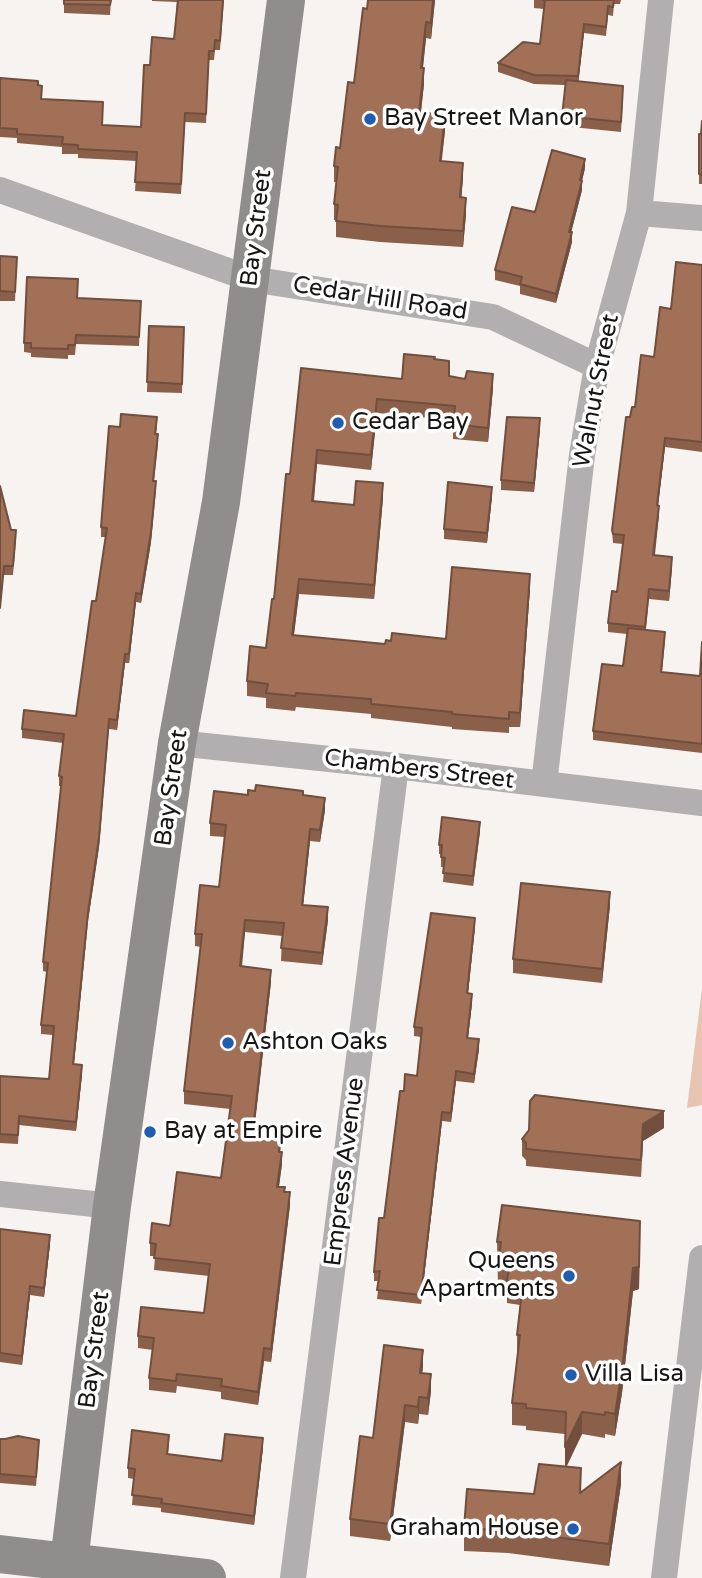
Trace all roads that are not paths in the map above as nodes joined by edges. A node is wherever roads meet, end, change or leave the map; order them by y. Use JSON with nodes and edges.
{"nodes":[{"id":1,"x":286,"y":0,"type":"edge"},
{"id":2,"x":661,"y":0,"type":"edge"},
{"id":3,"x":0,"y":190,"type":"edge"},
{"id":4,"x":639,"y":213,"type":"junction"},
{"id":5,"x":702,"y":218,"type":"edge"},
{"id":6,"x":251,"y":279,"type":"junction"},
{"id":7,"x":597,"y":366,"type":"junction"},
{"id":8,"x":177,"y":743,"type":"junction"},
{"id":9,"x":396,"y":766,"type":"junction"},
{"id":10,"x":544,"y":784,"type":"junction"},
{"id":11,"x":702,"y":803,"type":"edge"},
{"id":12,"x":0,"y":1194,"type":"edge"},
{"id":13,"x":112,"y":1206,"type":"junction"},
{"id":14,"x":702,"y":1258,"type":"edge"},
{"id":15,"x":0,"y":1554,"type":"edge"},
{"id":16,"x":68,"y":1570,"type":"edge"},
{"id":17,"x":207,"y":1578,"type":"edge"},
{"id":18,"x":293,"y":1578,"type":"edge"},
{"id":19,"x":664,"y":1578,"type":"edge"}],
"edges":[{"from":1,"to":6,"type":"main road","name":"Bay Street"},
{"from":2,"to":4,"type":"street","name":"Walnut Street"},
{"from":3,"to":6,"type":"street","name":"Cedar Hill Road"},
{"from":4,"to":5,"type":"street"},
{"from":4,"to":7,"type":"street","name":"Walnut Street"},
{"from":6,"to":7,"type":"street","name":"Cedar Hill Road"},
{"from":6,"to":8,"type":"main road","name":"Bay Street"},
{"from":7,"to":10,"type":"street","name":"Walnut Street"},
{"from":8,"to":9,"type":"street","name":"Chambers Street"},
{"from":8,"to":13,"type":"main road","name":"Bay Street"},
{"from":9,"to":10,"type":"street","name":"Chambers Street"},
{"from":9,"to":18,"type":"street","name":"Empress Avenue"},
{"from":10,"to":11,"type":"street","name":"Chambers Street"},
{"from":12,"to":13,"type":"street"},
{"from":13,"to":16,"type":"main road","name":"Bay Street"},
{"from":14,"to":19,"type":"street"},
{"from":15,"to":16,"type":"main road"},
{"from":16,"to":17,"type":"main road"}]}
